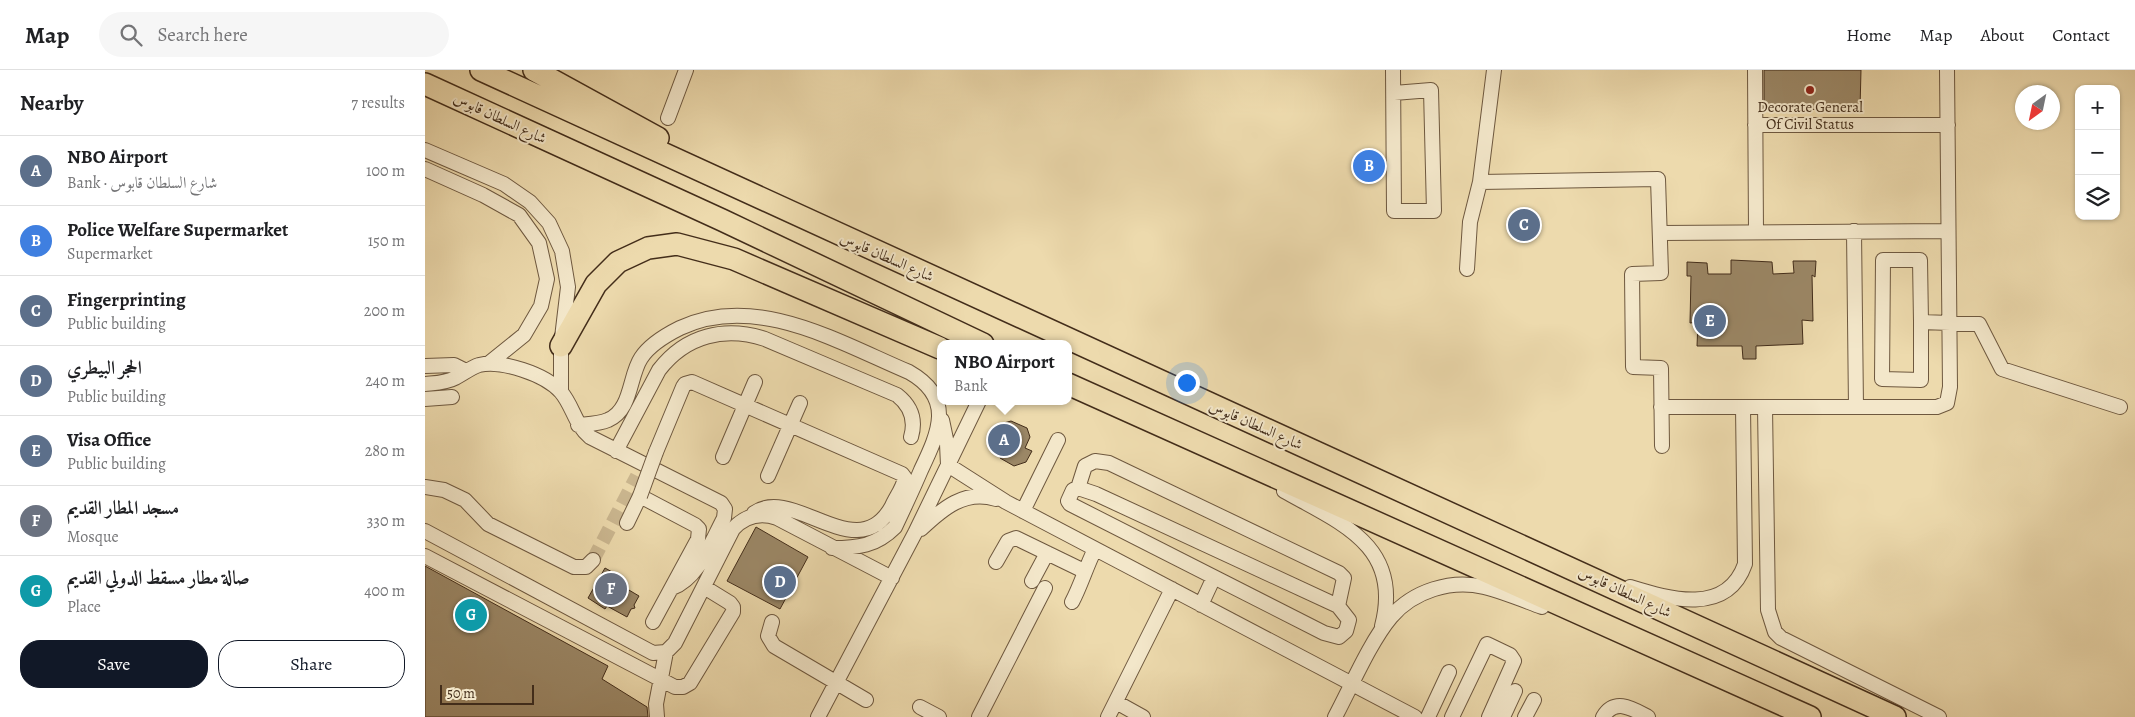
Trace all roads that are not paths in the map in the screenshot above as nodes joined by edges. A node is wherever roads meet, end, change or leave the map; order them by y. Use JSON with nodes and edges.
{"nodes":[{"id":1,"x":481,"y":70,"type":"edge"},
{"id":2,"x":534,"y":70,"type":"edge"},
{"id":3,"x":686,"y":70,"type":"edge"},
{"id":4,"x":1393,"y":70,"type":"edge"},
{"id":5,"x":1494,"y":70,"type":"edge"},
{"id":6,"x":1755,"y":70,"type":"edge"},
{"id":7,"x":1947,"y":70,"type":"edge"},
{"id":8,"x":425,"y":84,"type":"edge"},
{"id":9,"x":1394,"y":93,"type":"junction"},
{"id":10,"x":667,"y":118,"type":"dead end"},
{"id":11,"x":1755,"y":125,"type":"junction"},
{"id":12,"x":1947,"y":125,"type":"junction"},
{"id":13,"x":425,"y":150,"type":"edge"},
{"id":14,"x":425,"y":169,"type":"edge"},
{"id":15,"x":1480,"y":182,"type":"junction"},
{"id":16,"x":798,"y":216,"type":"junction"},
{"id":17,"x":1854,"y":231,"type":"junction"},
{"id":18,"x":1948,"y":231,"type":"junction"},
{"id":19,"x":1756,"y":232,"type":"junction"},
{"id":20,"x":1661,"y":233,"type":"junction"},
{"id":21,"x":1467,"y":269,"type":"dead end"},
{"id":22,"x":1921,"y":322,"type":"junction"},
{"id":23,"x":1949,"y":323,"type":"junction"},
{"id":24,"x":975,"y":340,"type":"edge"},
{"id":25,"x":1071,"y":340,"type":"edge"},
{"id":26,"x":1072,"y":341,"type":"edge"},
{"id":27,"x":561,"y":346,"type":"junction"},
{"id":28,"x":937,"y":347,"type":"edge"},
{"id":29,"x":488,"y":364,"type":"junction"},
{"id":30,"x":425,"y":366,"type":"edge"},
{"id":31,"x":466,"y":371,"type":"junction"},
{"id":32,"x":755,"y":382,"type":"dead end"},
{"id":33,"x":425,"y":384,"type":"edge"},
{"id":34,"x":1072,"y":386,"type":"edge"},
{"id":35,"x":561,"y":392,"type":"junction"},
{"id":36,"x":452,"y":397,"type":"dead end"},
{"id":37,"x":425,"y":399,"type":"edge"},
{"id":38,"x":800,"y":403,"type":"dead end"},
{"id":39,"x":937,"y":403,"type":"edge"},
{"id":40,"x":745,"y":405,"type":"junction"},
{"id":41,"x":938,"y":405,"type":"edge"},
{"id":42,"x":977,"y":405,"type":"edge"},
{"id":43,"x":1743,"y":407,"type":"junction"},
{"id":44,"x":1765,"y":407,"type":"junction"},
{"id":45,"x":1856,"y":407,"type":"junction"},
{"id":46,"x":2119,"y":407,"type":"dead end"},
{"id":47,"x":1661,"y":408,"type":"junction"},
{"id":48,"x":939,"y":410,"type":"junction"},
{"id":49,"x":578,"y":425,"type":"junction"},
{"id":50,"x":791,"y":425,"type":"junction"},
{"id":51,"x":911,"y":437,"type":"dead end"},
{"id":52,"x":1058,"y":440,"type":"dead end"},
{"id":53,"x":1662,"y":446,"type":"dead end"},
{"id":54,"x":1205,"y":447,"type":"junction"},
{"id":55,"x":615,"y":451,"type":"junction"},
{"id":56,"x":723,"y":457,"type":"dead end"},
{"id":57,"x":948,"y":465,"type":"junction"},
{"id":58,"x":768,"y":476,"type":"dead end"},
{"id":59,"x":425,"y":487,"type":"edge"},
{"id":60,"x":1078,"y":488,"type":"junction"},
{"id":61,"x":640,"y":496,"type":"junction"},
{"id":62,"x":711,"y":498,"type":"junction"},
{"id":63,"x":1007,"y":502,"type":"junction"},
{"id":64,"x":1023,"y":511,"type":"junction"},
{"id":65,"x":710,"y":514,"type":"dead end"},
{"id":66,"x":750,"y":517,"type":"junction"},
{"id":67,"x":627,"y":523,"type":"dead end"},
{"id":68,"x":425,"y":531,"type":"edge"},
{"id":69,"x":915,"y":533,"type":"junction"},
{"id":70,"x":832,"y":548,"type":"junction"},
{"id":71,"x":1100,"y":551,"type":"junction"},
{"id":72,"x":1047,"y":553,"type":"junction"},
{"id":73,"x":425,"y":556,"type":"edge"},
{"id":74,"x":593,"y":560,"type":"dead end"},
{"id":75,"x":996,"y":562,"type":"dead end"},
{"id":76,"x":1577,"y":570,"type":"junction"},
{"id":77,"x":1084,"y":571,"type":"junction"},
{"id":78,"x":1214,"y":577,"type":"junction"},
{"id":79,"x":892,"y":578,"type":"junction"},
{"id":80,"x":1032,"y":581,"type":"dead end"},
{"id":81,"x":1081,"y":586,"type":"junction"},
{"id":82,"x":704,"y":587,"type":"junction"},
{"id":83,"x":672,"y":588,"type":"junction"},
{"id":84,"x":1045,"y":588,"type":"dead end"},
{"id":85,"x":1172,"y":589,"type":"junction"},
{"id":86,"x":1072,"y":602,"type":"dead end"},
{"id":87,"x":1201,"y":605,"type":"junction"},
{"id":88,"x":1338,"y":606,"type":"junction"},
{"id":89,"x":653,"y":622,"type":"dead end"},
{"id":90,"x":772,"y":622,"type":"dead end"},
{"id":91,"x":1380,"y":634,"type":"junction"},
{"id":92,"x":1640,"y":640,"type":"junction"},
{"id":93,"x":666,"y":652,"type":"junction"},
{"id":94,"x":1449,"y":672,"type":"dead end"},
{"id":95,"x":660,"y":681,"type":"junction"},
{"id":96,"x":836,"y":682,"type":"junction"},
{"id":97,"x":1353,"y":685,"type":"junction"},
{"id":98,"x":1515,"y":691,"type":"dead end"},
{"id":99,"x":865,"y":700,"type":"dead end"},
{"id":100,"x":1534,"y":700,"type":"dead end"},
{"id":101,"x":1116,"y":702,"type":"junction"},
{"id":102,"x":657,"y":717,"type":"edge"},
{"id":103,"x":818,"y":717,"type":"edge"},
{"id":104,"x":979,"y":717,"type":"edge"},
{"id":105,"x":1109,"y":717,"type":"edge"},
{"id":106,"x":1143,"y":717,"type":"edge"},
{"id":107,"x":1335,"y":717,"type":"edge"},
{"id":108,"x":1415,"y":717,"type":"edge"},
{"id":109,"x":1428,"y":717,"type":"edge"},
{"id":110,"x":1452,"y":717,"type":"edge"},
{"id":111,"x":1489,"y":717,"type":"edge"},
{"id":112,"x":1503,"y":717,"type":"edge"},
{"id":113,"x":1525,"y":717,"type":"edge"},
{"id":114,"x":1603,"y":717,"type":"edge"},
{"id":115,"x":1648,"y":717,"type":"edge"},
{"id":116,"x":1810,"y":717,"type":"edge"},
{"id":117,"x":1895,"y":717,"type":"edge"},
{"id":118,"x":1939,"y":717,"type":"edge"}],
"edges":[{"from":1,"to":16,"type":"highway","name":"شارع السلطان قابوس"},
{"from":2,"to":16,"type":"highway"},
{"from":3,"to":10,"type":"street"},
{"from":4,"to":9,"type":"street"},
{"from":5,"to":15,"type":"street"},
{"from":6,"to":11,"type":"street"},
{"from":7,"to":12,"type":"street"},
{"from":8,"to":24,"type":"highway","name":"شارع السلطان قابوس"},
{"from":9,"to":9,"type":"street"},
{"from":11,"to":12,"type":"street"},
{"from":11,"to":19,"type":"street"},
{"from":12,"to":18,"type":"street"},
{"from":13,"to":27,"type":"street"},
{"from":14,"to":29,"type":"street"},
{"from":15,"to":20,"type":"street"},
{"from":15,"to":21,"type":"street"},
{"from":16,"to":25,"type":"highway","name":"شارع السلطان قابوس"},
{"from":17,"to":18,"type":"street"},
{"from":17,"to":19,"type":"street"},
{"from":17,"to":45,"type":"street"},
{"from":18,"to":23,"type":"street"},
{"from":19,"to":20,"type":"street"},
{"from":20,"to":47,"type":"street"},
{"from":22,"to":22,"type":"street"},
{"from":22,"to":23,"type":"street"},
{"from":23,"to":45,"type":"street"},
{"from":23,"to":46,"type":"street"},
{"from":26,"to":76,"type":"highway","name":"شارع السلطان قابوس"},
{"from":27,"to":28,"type":"highway"},
{"from":27,"to":35,"type":"street"},
{"from":29,"to":31,"type":"street"},
{"from":29,"to":35,"type":"street"},
{"from":30,"to":31,"type":"street"},
{"from":31,"to":33,"type":"street"},
{"from":32,"to":40,"type":"street"},
{"from":34,"to":54,"type":"highway"},
{"from":35,"to":49,"type":"street"},
{"from":36,"to":37,"type":"street"},
{"from":38,"to":50,"type":"street"},
{"from":39,"to":49,"type":"street"},
{"from":40,"to":50,"type":"street"},
{"from":40,"to":56,"type":"street"},
{"from":40,"to":61,"type":"street","bridge":true},
{"from":41,"to":48,"type":"street"},
{"from":42,"to":57,"type":"street"},
{"from":43,"to":44,"type":"street"},
{"from":43,"to":47,"type":"street"},
{"from":43,"to":76,"type":"street"},
{"from":44,"to":45,"type":"street"},
{"from":44,"to":118,"type":"street"},
{"from":47,"to":53,"type":"street"},
{"from":48,"to":57,"type":"street"},
{"from":48,"to":70,"type":"street"},
{"from":49,"to":55,"type":"street"},
{"from":50,"to":58,"type":"street"},
{"from":50,"to":66,"type":"street"},
{"from":51,"to":55,"type":"street"},
{"from":52,"to":64,"type":"street"},
{"from":54,"to":91,"type":"street"},
{"from":54,"to":92,"type":"highway"},
{"from":55,"to":62,"type":"street"},
{"from":57,"to":63,"type":"street"},
{"from":57,"to":69,"type":"street"},
{"from":59,"to":74,"type":"street"},
{"from":60,"to":78,"type":"street"},
{"from":60,"to":88,"type":"street"},
{"from":60,"to":88,"type":"street"},
{"from":61,"to":67,"type":"street"},
{"from":61,"to":83,"type":"street"},
{"from":62,"to":65,"type":"street"},
{"from":62,"to":83,"type":"street"},
{"from":63,"to":64,"type":"street"},
{"from":63,"to":69,"type":"street"},
{"from":64,"to":71,"type":"street"},
{"from":66,"to":70,"type":"street"},
{"from":66,"to":82,"type":"street"},
{"from":68,"to":93,"type":"street"},
{"from":69,"to":79,"type":"street"},
{"from":70,"to":79,"type":"street"},
{"from":71,"to":77,"type":"street"},
{"from":71,"to":81,"type":"street"},
{"from":71,"to":85,"type":"street"},
{"from":72,"to":75,"type":"street"},
{"from":72,"to":77,"type":"street"},
{"from":72,"to":80,"type":"street"},
{"from":73,"to":95,"type":"street"},
{"from":76,"to":117,"type":"highway","name":"شارع السلطان قابوس"},
{"from":77,"to":81,"type":"street"},
{"from":78,"to":87,"type":"street"},
{"from":78,"to":88,"type":"street"},
{"from":79,"to":96,"type":"street"},
{"from":81,"to":86,"type":"street"},
{"from":82,"to":93,"type":"street"},
{"from":82,"to":95,"type":"street"},
{"from":83,"to":89,"type":"street"},
{"from":84,"to":104,"type":"street"},
{"from":85,"to":87,"type":"street"},
{"from":85,"to":101,"type":"street"},
{"from":87,"to":97,"type":"street"},
{"from":90,"to":96,"type":"street"},
{"from":91,"to":92,"type":"street"},
{"from":91,"to":97,"type":"street"},
{"from":92,"to":116,"type":"highway"},
{"from":93,"to":95,"type":"street"},
{"from":94,"to":109,"type":"street"},
{"from":95,"to":102,"type":"street"},
{"from":96,"to":99,"type":"street"},
{"from":96,"to":103,"type":"street"},
{"from":97,"to":107,"type":"street"},
{"from":97,"to":108,"type":"street"},
{"from":98,"to":112,"type":"street"},
{"from":100,"to":113,"type":"street"},
{"from":101,"to":105,"type":"street"},
{"from":101,"to":106,"type":"street"},
{"from":110,"to":111,"type":"street"},
{"from":114,"to":115,"type":"street"}]}
